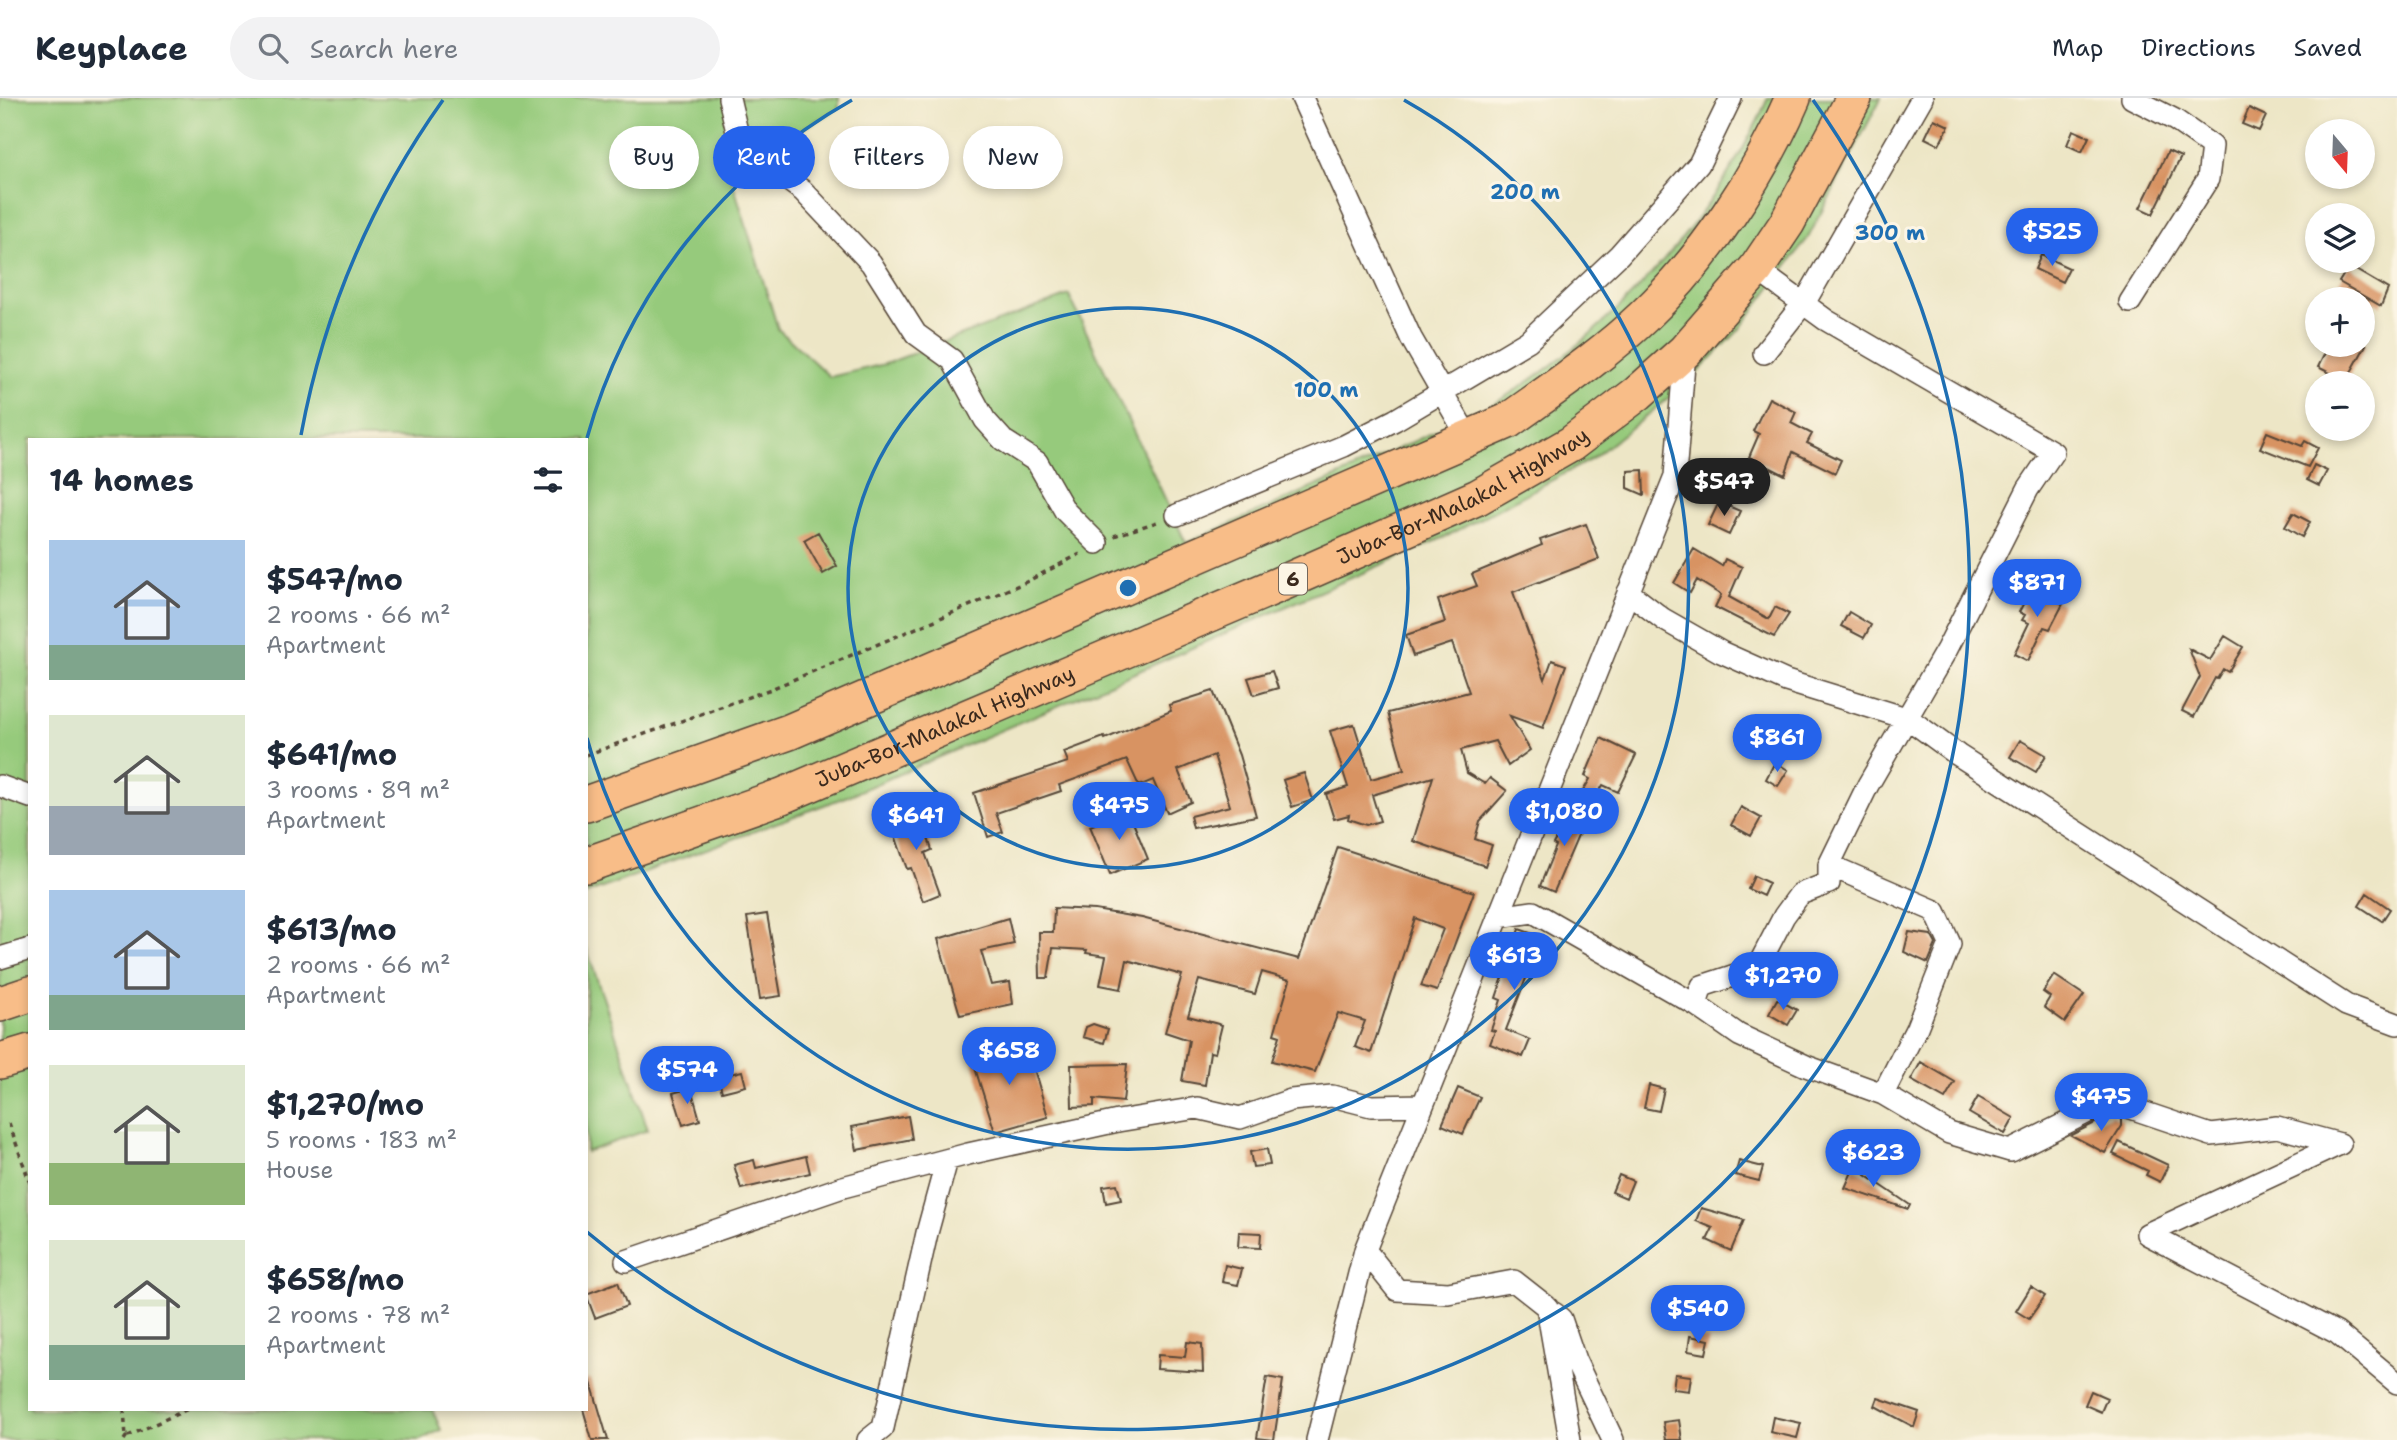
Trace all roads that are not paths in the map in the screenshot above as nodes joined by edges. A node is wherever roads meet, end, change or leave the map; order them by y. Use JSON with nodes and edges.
{"nodes":[{"id":1,"x":729,"y":98,"type":"edge"},
{"id":2,"x":1302,"y":98,"type":"edge"},
{"id":3,"x":1731,"y":98,"type":"edge"},
{"id":4,"x":1793,"y":98,"type":"edge"},
{"id":5,"x":1854,"y":98,"type":"edge"},
{"id":6,"x":1922,"y":98,"type":"edge"},
{"id":7,"x":2132,"y":98,"type":"edge"},
{"id":8,"x":1756,"y":269,"type":"junction"},
{"id":9,"x":2130,"y":302,"type":"dead end"},
{"id":10,"x":1685,"y":351,"type":"junction"},
{"id":11,"x":1764,"y":353,"type":"dead end"},
{"id":12,"x":1443,"y":391,"type":"junction"},
{"id":13,"x":1469,"y":439,"type":"junction"},
{"id":14,"x":1177,"y":515,"type":"road end"},
{"id":15,"x":1097,"y":543,"type":"road end"},
{"id":16,"x":1628,"y":592,"type":"junction"},
{"id":17,"x":1909,"y":719,"type":"junction"},
{"id":18,"x":0,"y":786,"type":"edge"},
{"id":19,"x":28,"y":796,"type":"edge"},
{"id":20,"x":588,"y":803,"type":"edge"},
{"id":21,"x":588,"y":864,"type":"edge"},
{"id":22,"x":1829,"y":865,"type":"junction"},
{"id":23,"x":1498,"y":917,"type":"junction"},
{"id":24,"x":28,"y":950,"type":"edge"},
{"id":25,"x":0,"y":958,"type":"edge"},
{"id":26,"x":28,"y":995,"type":"edge"},
{"id":27,"x":0,"y":1004,"type":"edge"},
{"id":28,"x":1696,"y":1004,"type":"junction"},
{"id":29,"x":2397,"y":1024,"type":"edge"},
{"id":30,"x":28,"y":1053,"type":"edge"},
{"id":31,"x":0,"y":1061,"type":"edge"},
{"id":32,"x":1884,"y":1094,"type":"junction"},
{"id":33,"x":1423,"y":1105,"type":"junction"},
{"id":34,"x":947,"y":1160,"type":"junction"},
{"id":35,"x":1365,"y":1250,"type":"junction"},
{"id":36,"x":626,"y":1261,"type":"dead end"},
{"id":37,"x":1547,"y":1307,"type":"junction"},
{"id":38,"x":2397,"y":1383,"type":"edge"},
{"id":39,"x":869,"y":1440,"type":"edge"},
{"id":40,"x":1317,"y":1440,"type":"edge"},
{"id":41,"x":1570,"y":1440,"type":"edge"},
{"id":42,"x":1613,"y":1440,"type":"edge"}],
"edges":[{"from":1,"to":15,"type":"street"},
{"from":2,"to":12,"type":"street"},
{"from":3,"to":12,"type":"street"},
{"from":4,"to":13,"type":"highway"},
{"from":5,"to":8,"type":"highway","name":"Juba-Bor-Malakal Highway","number":"6"},
{"from":6,"to":11,"type":"street"},
{"from":7,"to":9,"type":"street"},
{"from":8,"to":10,"type":"highway","name":"Juba-Bor-Malakal Highway","number":"6"},
{"from":8,"to":17,"type":"street"},
{"from":10,"to":16,"type":"street"},
{"from":10,"to":21,"type":"highway","name":"Juba-Bor-Malakal Highway","number":"6"},
{"from":12,"to":13,"type":"street"},
{"from":12,"to":14,"type":"street"},
{"from":13,"to":20,"type":"highway"},
{"from":16,"to":17,"type":"street"},
{"from":16,"to":23,"type":"street"},
{"from":17,"to":22,"type":"street"},
{"from":17,"to":29,"type":"street"},
{"from":18,"to":19,"type":"street"},
{"from":22,"to":28,"type":"street"},
{"from":22,"to":32,"type":"street"},
{"from":23,"to":28,"type":"street"},
{"from":23,"to":33,"type":"street"},
{"from":24,"to":25,"type":"street"},
{"from":26,"to":27,"type":"highway"},
{"from":28,"to":32,"type":"street"},
{"from":30,"to":31,"type":"highway"},
{"from":32,"to":38,"type":"street"},
{"from":33,"to":34,"type":"street"},
{"from":33,"to":35,"type":"street"},
{"from":34,"to":36,"type":"street"},
{"from":34,"to":39,"type":"street"},
{"from":35,"to":37,"type":"street"},
{"from":35,"to":40,"type":"street"},
{"from":37,"to":41,"type":"street"},
{"from":37,"to":42,"type":"street"}]}
